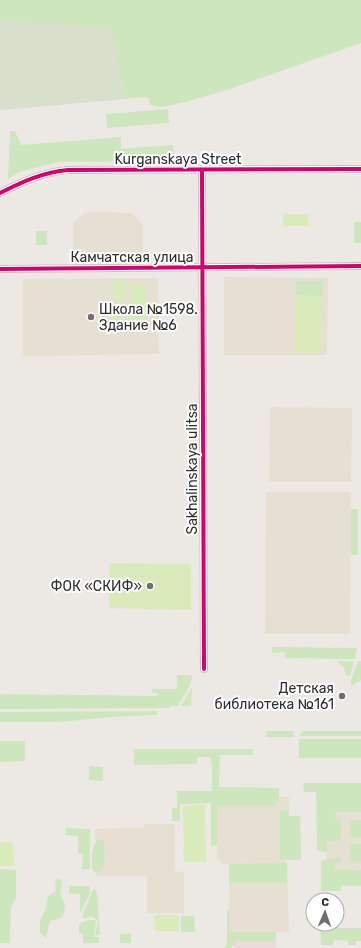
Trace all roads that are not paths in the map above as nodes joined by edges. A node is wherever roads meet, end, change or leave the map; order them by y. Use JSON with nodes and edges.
{"nodes":[{"id":1,"x":361,"y":169,"type":"edge"},
{"id":2,"x":202,"y":170,"type":"junction"},
{"id":3,"x":0,"y":193,"type":"edge"},
{"id":4,"x":361,"y":266,"type":"edge"},
{"id":5,"x":202,"y":268,"type":"junction"},
{"id":6,"x":0,"y":269,"type":"edge"},
{"id":7,"x":204,"y":669,"type":"dead end"}],
"edges":[{"from":1,"to":2,"type":"street","name":"Kurganskaya Street"},
{"from":2,"to":3,"type":"street","name":"Kurganskaya Street"},
{"from":2,"to":5,"type":"street","name":"Sakhalinskaya ulitsa"},
{"from":4,"to":5,"type":"street","name":"Камчатская улица"},
{"from":5,"to":6,"type":"street","name":"Камчатская улица"},
{"from":5,"to":7,"type":"street","name":"Sakhalinskaya ulitsa"}]}
